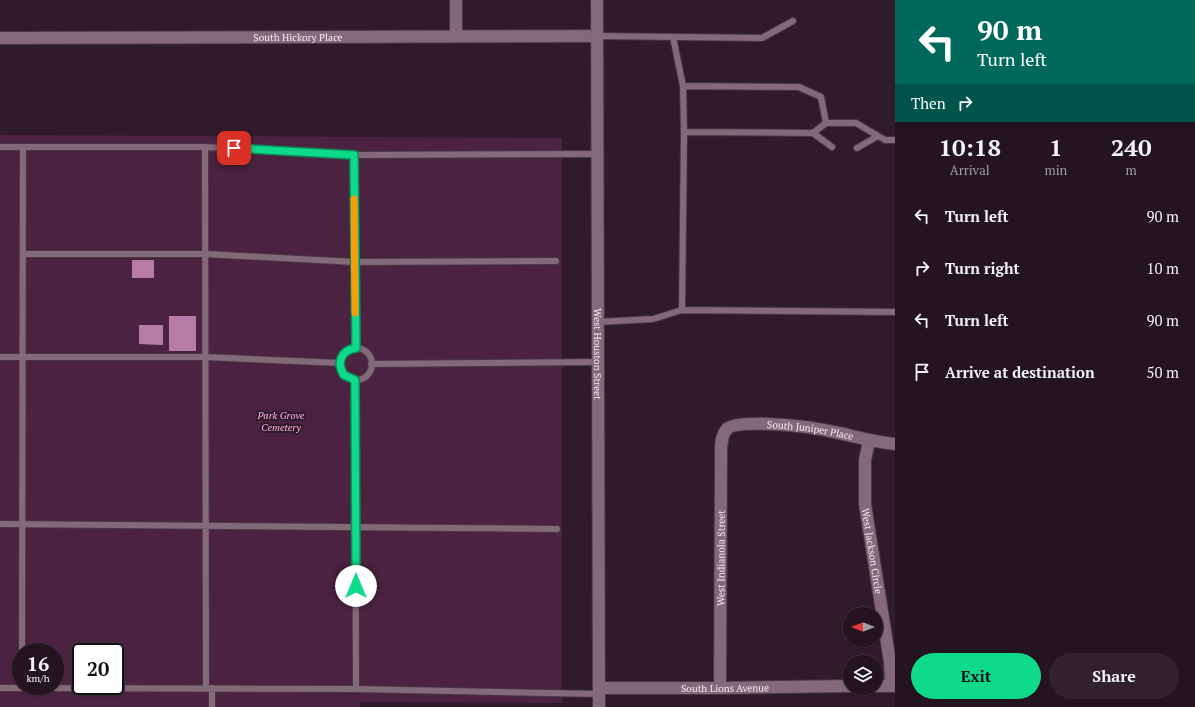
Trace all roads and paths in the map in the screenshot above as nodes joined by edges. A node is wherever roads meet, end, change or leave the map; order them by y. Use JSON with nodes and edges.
{"nodes":[{"id":1,"x":456,"y":0,"type":"edge"},
{"id":2,"x":597,"y":0,"type":"edge"},
{"id":3,"x":793,"y":20,"type":"dead end"},
{"id":4,"x":456,"y":35,"type":"junction"},
{"id":5,"x":597,"y":36,"type":"junction"},
{"id":6,"x":673,"y":36,"type":"junction"},
{"id":7,"x":0,"y":38,"type":"edge"},
{"id":8,"x":683,"y":86,"type":"junction"},
{"id":9,"x":826,"y":123,"type":"junction"},
{"id":10,"x":684,"y":132,"type":"junction"},
{"id":11,"x":813,"y":133,"type":"junction"},
{"id":12,"x":878,"y":136,"type":"junction"},
{"id":13,"x":895,"y":140,"type":"edge"},
{"id":14,"x":0,"y":147,"type":"edge"},
{"id":15,"x":23,"y":147,"type":"junction"},
{"id":16,"x":205,"y":147,"type":"junction"},
{"id":17,"x":832,"y":147,"type":"dead end"},
{"id":18,"x":857,"y":148,"type":"dead end"},
{"id":19,"x":598,"y":154,"type":"junction"},
{"id":20,"x":354,"y":155,"type":"junction"},
{"id":21,"x":23,"y":254,"type":"junction"},
{"id":22,"x":205,"y":254,"type":"junction"},
{"id":23,"x":556,"y":261,"type":"dead end"},
{"id":24,"x":355,"y":262,"type":"junction"},
{"id":25,"x":682,"y":310,"type":"junction"},
{"id":26,"x":895,"y":312,"type":"edge"},
{"id":27,"x":598,"y":322,"type":"junction"},
{"id":28,"x":356,"y":348,"type":"junction"},
{"id":29,"x":0,"y":356,"type":"edge"},
{"id":30,"x":23,"y":357,"type":"junction"},
{"id":31,"x":205,"y":357,"type":"junction"},
{"id":32,"x":598,"y":362,"type":"junction"},
{"id":33,"x":340,"y":363,"type":"junction"},
{"id":34,"x":371,"y":364,"type":"junction"},
{"id":35,"x":355,"y":380,"type":"junction"},
{"id":36,"x":726,"y":429,"type":"joint"},
{"id":37,"x":868,"y":441,"type":"junction"},
{"id":38,"x":895,"y":444,"type":"edge"},
{"id":39,"x":0,"y":524,"type":"edge"},
{"id":40,"x":22,"y":524,"type":"junction"},
{"id":41,"x":206,"y":526,"type":"junction"},
{"id":42,"x":355,"y":527,"type":"junction"},
{"id":43,"x":556,"y":529,"type":"dead end"},
{"id":44,"x":22,"y":643,"type":"edge"},
{"id":45,"x":843,"y":686,"type":"edge"},
{"id":46,"x":893,"y":686,"type":"edge"},
{"id":47,"x":12,"y":687,"type":"edge"},
{"id":48,"x":64,"y":687,"type":"edge"},
{"id":49,"x":0,"y":688,"type":"edge"},
{"id":50,"x":209,"y":688,"type":"junction"},
{"id":51,"x":720,"y":688,"type":"junction"},
{"id":52,"x":356,"y":689,"type":"junction"},
{"id":53,"x":599,"y":691,"type":"junction"},
{"id":54,"x":212,"y":707,"type":"edge"},
{"id":55,"x":599,"y":707,"type":"edge"}],
"edges":[{"from":1,"to":4,"type":"street"},
{"from":2,"to":5,"type":"street","name":"West Houston Street"},
{"from":3,"to":6,"type":"lane"},
{"from":4,"to":5,"type":"street","name":"South Hickory Place"},
{"from":4,"to":7,"type":"street","name":"South Hickory Place"},
{"from":5,"to":6,"type":"lane"},
{"from":5,"to":19,"type":"street","name":"West Houston Street"},
{"from":6,"to":8,"type":"lane"},
{"from":8,"to":9,"type":"lane"},
{"from":8,"to":10,"type":"lane"},
{"from":9,"to":11,"type":"lane"},
{"from":9,"to":12,"type":"lane"},
{"from":10,"to":11,"type":"lane"},
{"from":10,"to":25,"type":"lane"},
{"from":11,"to":17,"type":"lane"},
{"from":12,"to":13,"type":"lane"},
{"from":12,"to":18,"type":"lane"},
{"from":14,"to":15,"type":"lane"},
{"from":15,"to":16,"type":"lane"},
{"from":15,"to":21,"type":"lane"},
{"from":16,"to":20,"type":"lane"},
{"from":16,"to":22,"type":"lane"},
{"from":19,"to":20,"type":"lane"},
{"from":19,"to":27,"type":"street","name":"West Houston Street"},
{"from":20,"to":24,"type":"lane"},
{"from":21,"to":22,"type":"lane"},
{"from":21,"to":30,"type":"lane"},
{"from":22,"to":24,"type":"lane"},
{"from":22,"to":31,"type":"lane"},
{"from":23,"to":24,"type":"lane"},
{"from":24,"to":28,"type":"lane"},
{"from":25,"to":26,"type":"lane"},
{"from":25,"to":27,"type":"lane"},
{"from":27,"to":32,"type":"street","name":"West Houston Street"},
{"from":28,"to":33,"type":"lane"},
{"from":28,"to":34,"type":"lane"},
{"from":29,"to":30,"type":"lane"},
{"from":30,"to":31,"type":"lane"},
{"from":30,"to":40,"type":"lane"},
{"from":31,"to":33,"type":"lane"},
{"from":31,"to":41,"type":"lane"},
{"from":32,"to":34,"type":"lane"},
{"from":32,"to":53,"type":"street","name":"West Houston Street"},
{"from":33,"to":35,"type":"lane"},
{"from":34,"to":35,"type":"lane"},
{"from":35,"to":42,"type":"lane"},
{"from":36,"to":37,"type":"street","name":"South Juniper Place"},
{"from":36,"to":51,"type":"street","name":"West Indianola Street"},
{"from":37,"to":38,"type":"street","name":"South Juniper Place"},
{"from":37,"to":46,"type":"street","name":"West Jackson Circle"},
{"from":39,"to":40,"type":"lane"},
{"from":40,"to":41,"type":"lane"},
{"from":40,"to":44,"type":"lane"},
{"from":41,"to":42,"type":"lane"},
{"from":41,"to":50,"type":"lane"},
{"from":42,"to":43,"type":"lane"},
{"from":42,"to":52,"type":"lane"},
{"from":45,"to":51,"type":"street","name":"South Lions Avenue"},
{"from":47,"to":49,"type":"lane"},
{"from":48,"to":50,"type":"lane"},
{"from":50,"to":52,"type":"lane"},
{"from":50,"to":54,"type":"lane"},
{"from":51,"to":53,"type":"street","name":"South Lions Avenue"},
{"from":52,"to":53,"type":"lane"},
{"from":53,"to":55,"type":"street","name":"West Houston Street"}]}
